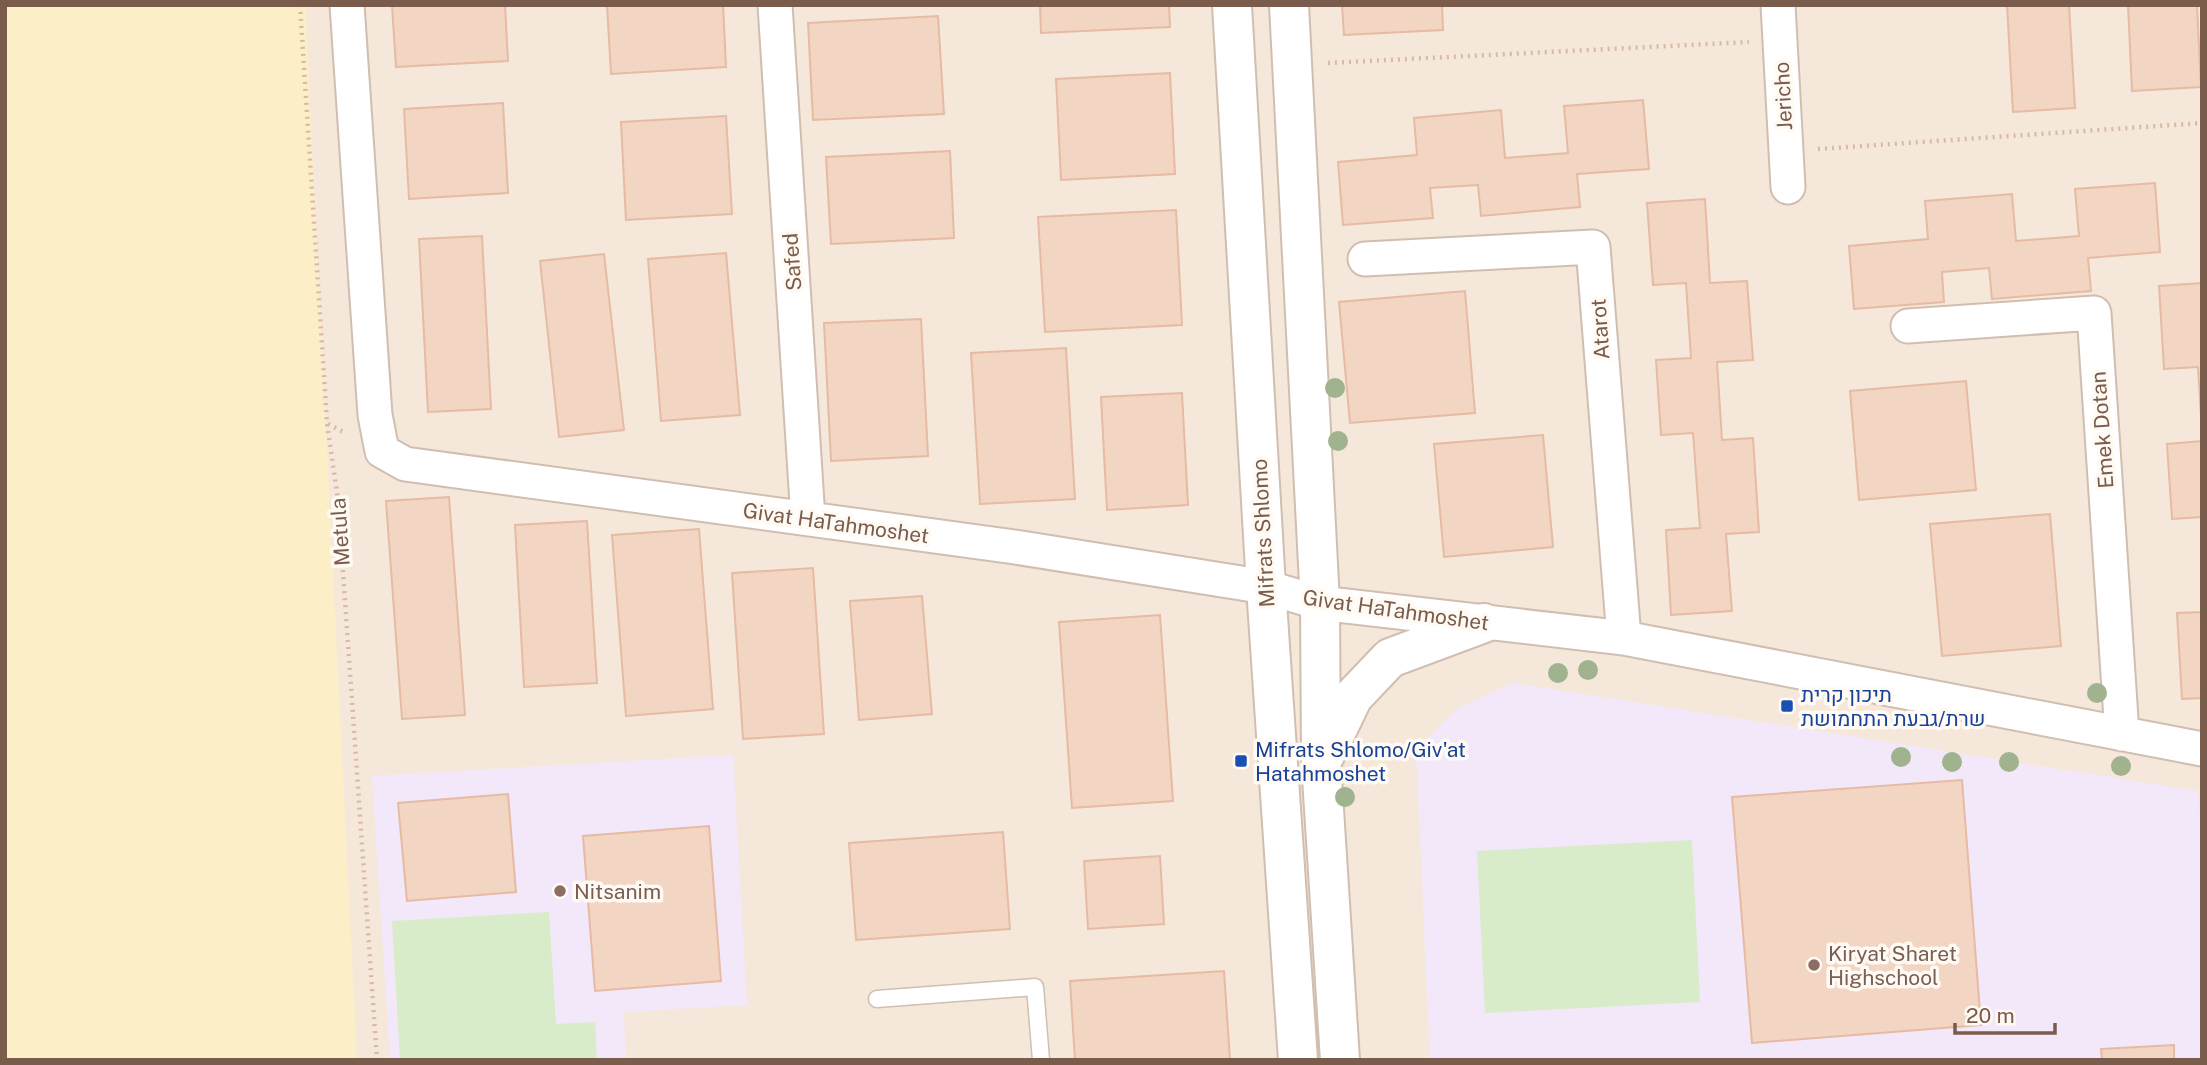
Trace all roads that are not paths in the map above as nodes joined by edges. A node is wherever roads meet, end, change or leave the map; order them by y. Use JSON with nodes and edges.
{"nodes":[{"id":1,"x":347,"y":5,"type":"edge"},
{"id":2,"x":775,"y":5,"type":"edge"},
{"id":3,"x":1232,"y":5,"type":"edge"},
{"id":4,"x":1289,"y":5,"type":"edge"},
{"id":5,"x":1778,"y":5,"type":"edge"},
{"id":6,"x":1788,"y":187,"type":"dead end"},
{"id":7,"x":1365,"y":259,"type":"dead end"},
{"id":8,"x":1908,"y":326,"type":"dead end"},
{"id":9,"x":808,"y":519,"type":"junction"},
{"id":10,"x":1266,"y":587,"type":"junction"},
{"id":11,"x":1320,"y":603,"type":"junction"},
{"id":12,"x":1484,"y":623,"type":"junction"},
{"id":13,"x":1624,"y":638,"type":"junction"},
{"id":14,"x":2122,"y":734,"type":"junction"},
{"id":15,"x":2202,"y":749,"type":"edge"},
{"id":16,"x":1321,"y":762,"type":"junction"},
{"id":17,"x":877,"y":999,"type":"dead end"},
{"id":18,"x":1041,"y":1060,"type":"edge"},
{"id":19,"x":1298,"y":1060,"type":"edge"},
{"id":20,"x":1340,"y":1060,"type":"edge"}],
"edges":[{"from":1,"to":9,"type":"street","name":"Givat HaTahmoshet"},
{"from":2,"to":9,"type":"street","name":"Safed"},
{"from":3,"to":10,"type":"street","name":"Mifrats Shlomo"},
{"from":4,"to":11,"type":"street"},
{"from":5,"to":6,"type":"street","name":"Jericho"},
{"from":7,"to":13,"type":"street","name":"Atarot"},
{"from":8,"to":14,"type":"street","name":"Emek Dotan"},
{"from":9,"to":10,"type":"street","name":"Givat HaTahmoshet"},
{"from":10,"to":11,"type":"street","name":"Givat HaTahmoshet"},
{"from":10,"to":19,"type":"street","name":"Mifrats Shlomo"},
{"from":11,"to":12,"type":"street","name":"Givat HaTahmoshet"},
{"from":11,"to":16,"type":"street"},
{"from":12,"to":13,"type":"street","name":"Givat HaTahmoshet"},
{"from":12,"to":16,"type":"street"},
{"from":13,"to":14,"type":"street","name":"Givat HaTahmoshet"},
{"from":14,"to":15,"type":"street","name":"Givat HaTahmoshet"},
{"from":16,"to":20,"type":"street"},
{"from":17,"to":18,"type":"lane"}]}
